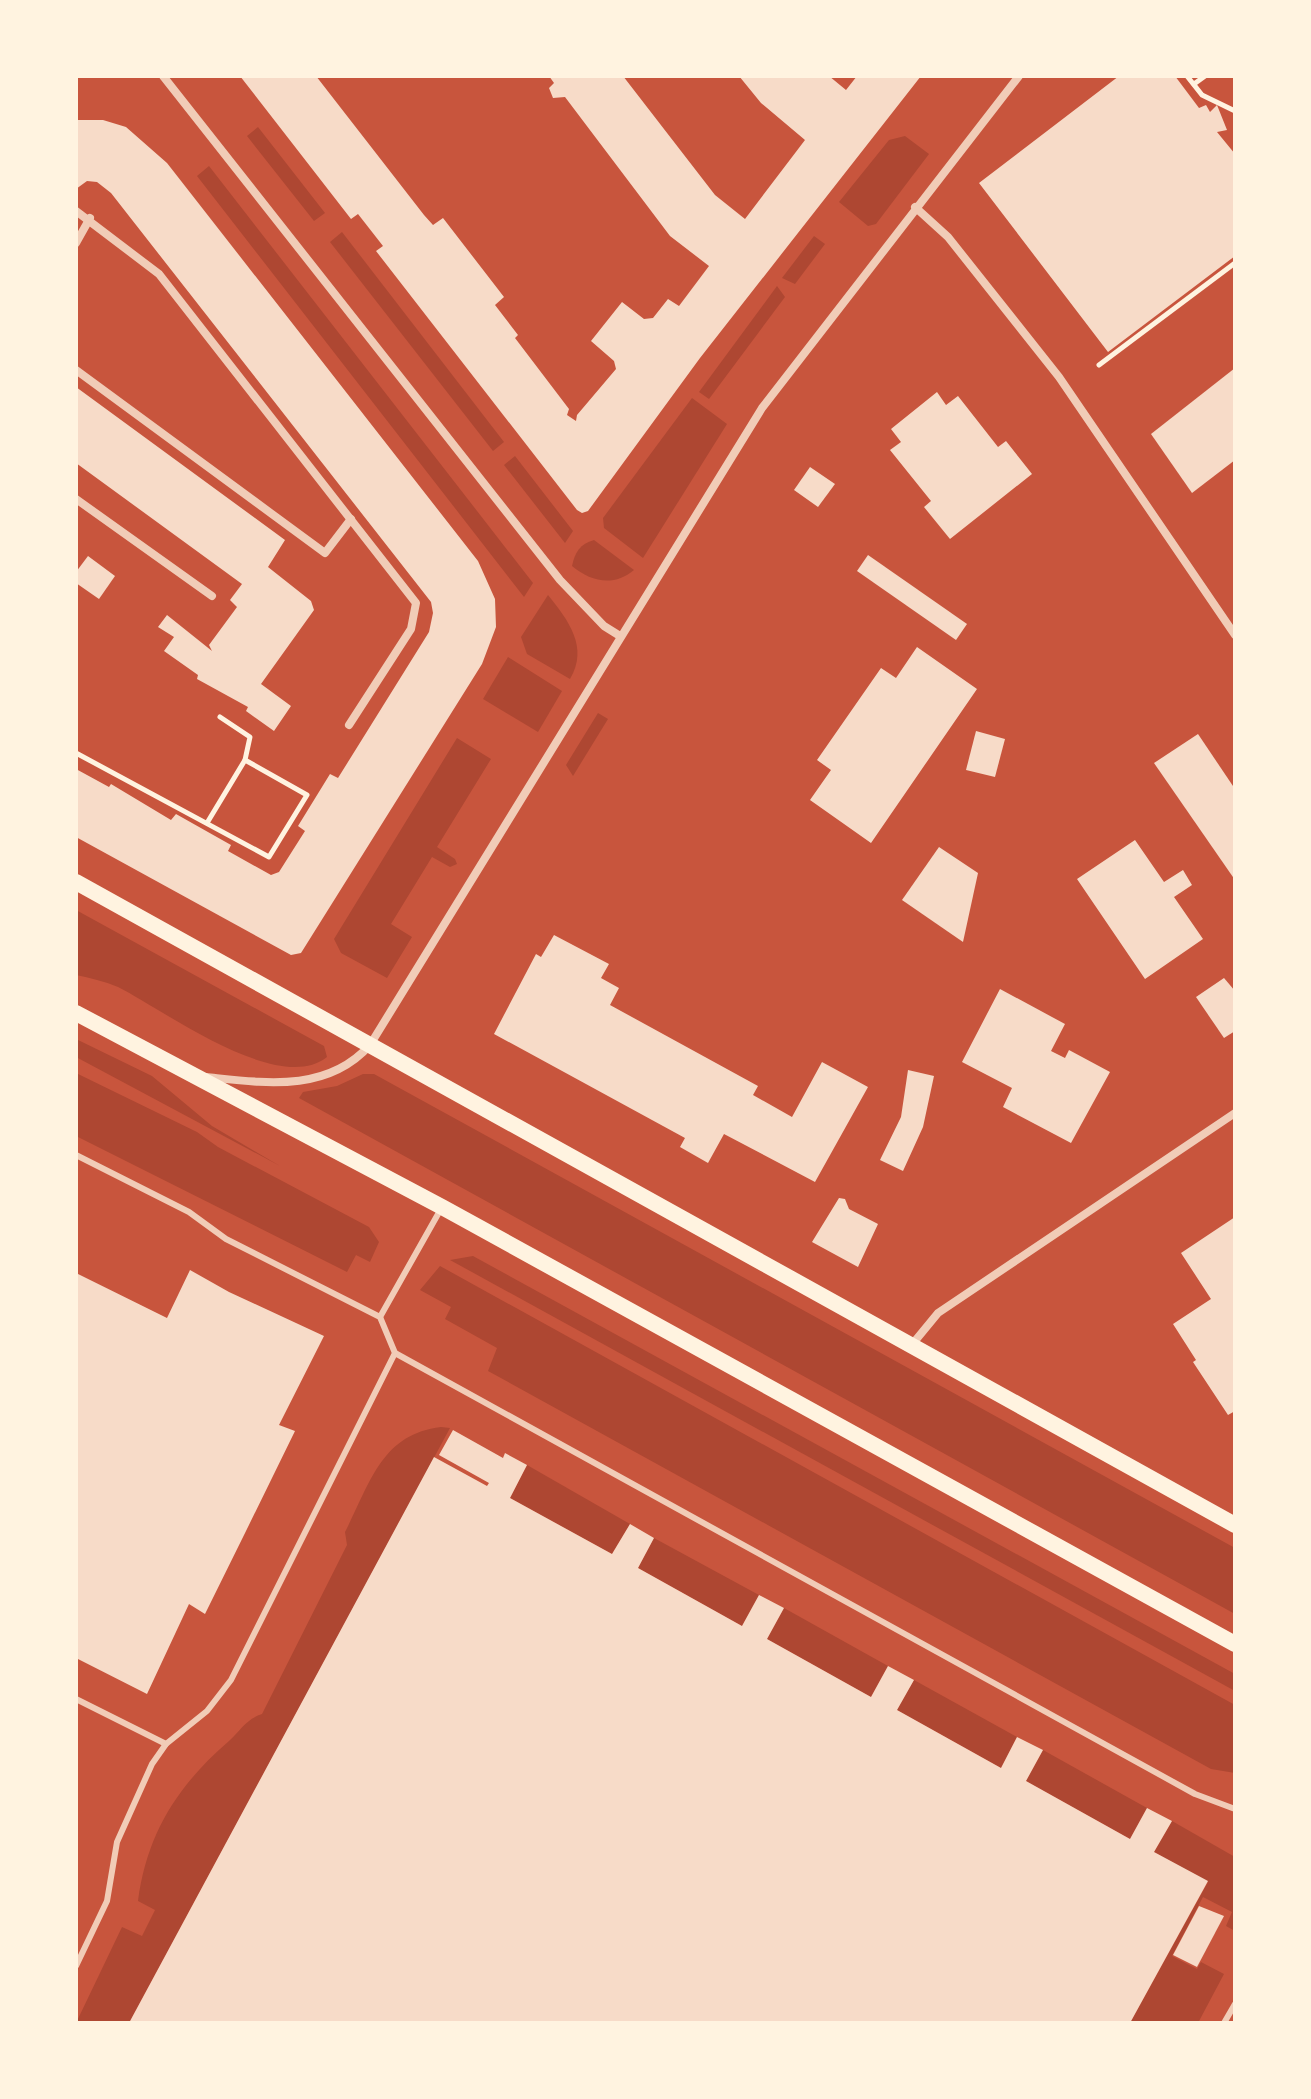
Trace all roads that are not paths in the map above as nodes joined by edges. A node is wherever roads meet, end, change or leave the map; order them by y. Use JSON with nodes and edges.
{"nodes":[{"id":1,"x":163,"y":76,"type":"edge"},
{"id":2,"x":1019,"y":76,"type":"edge"},
{"id":3,"x":915,"y":207,"type":"junction"},
{"id":4,"x":76,"y":211,"type":"edge"},
{"id":5,"x":90,"y":218,"type":"junction"},
{"id":6,"x":76,"y":243,"type":"edge"},
{"id":7,"x":76,"y":370,"type":"edge"},
{"id":8,"x":76,"y":499,"type":"edge"},
{"id":9,"x":351,"y":519,"type":"junction"},
{"id":10,"x":212,"y":596,"type":"dead end"},
{"id":11,"x":1235,"y":635,"type":"edge"},
{"id":12,"x":620,"y":636,"type":"junction"},
{"id":13,"x":349,"y":725,"type":"dead end"},
{"id":14,"x":76,"y":882,"type":"edge"},
{"id":15,"x":76,"y":1013,"type":"edge"},
{"id":16,"x":370,"y":1045,"type":"junction"},
{"id":17,"x":201,"y":1076,"type":"junction"},
{"id":18,"x":1235,"y":1113,"type":"edge"},
{"id":19,"x":76,"y":1155,"type":"edge"},
{"id":20,"x":442,"y":1207,"type":"junction"},
{"id":21,"x":380,"y":1317,"type":"junction"},
{"id":22,"x":910,"y":1347,"type":"junction"},
{"id":23,"x":395,"y":1353,"type":"junction"},
{"id":24,"x":1235,"y":1525,"type":"edge"},
{"id":25,"x":1235,"y":1644,"type":"edge"},
{"id":26,"x":76,"y":1699,"type":"edge"},
{"id":27,"x":166,"y":1744,"type":"junction"},
{"id":28,"x":1235,"y":1809,"type":"edge"},
{"id":29,"x":76,"y":1966,"type":"edge"},
{"id":30,"x":1235,"y":2004,"type":"edge"},
{"id":31,"x":1224,"y":2023,"type":"edge"}],
"edges":[{"from":1,"to":12,"type":"street"},
{"from":2,"to":3,"type":"street"},
{"from":3,"to":11,"type":"street"},
{"from":3,"to":12,"type":"street"},
{"from":4,"to":5,"type":"street"},
{"from":5,"to":6,"type":"street"},
{"from":5,"to":9,"type":"street"},
{"from":7,"to":9,"type":"street"},
{"from":8,"to":10,"type":"street"},
{"from":9,"to":13,"type":"street"},
{"from":12,"to":16,"type":"street"},
{"from":14,"to":16,"type":"main road"},
{"from":15,"to":17,"type":"main road"},
{"from":16,"to":17,"type":"street"},
{"from":16,"to":22,"type":"main road"},
{"from":17,"to":20,"type":"main road"},
{"from":18,"to":22,"type":"street"},
{"from":19,"to":21,"type":"lane"},
{"from":20,"to":21,"type":"lane"},
{"from":20,"to":25,"type":"main road"},
{"from":21,"to":23,"type":"lane"},
{"from":22,"to":24,"type":"main road"},
{"from":23,"to":27,"type":"lane"},
{"from":23,"to":28,"type":"lane"},
{"from":26,"to":27,"type":"lane"},
{"from":27,"to":29,"type":"lane"},
{"from":30,"to":31,"type":"lane"}]}
